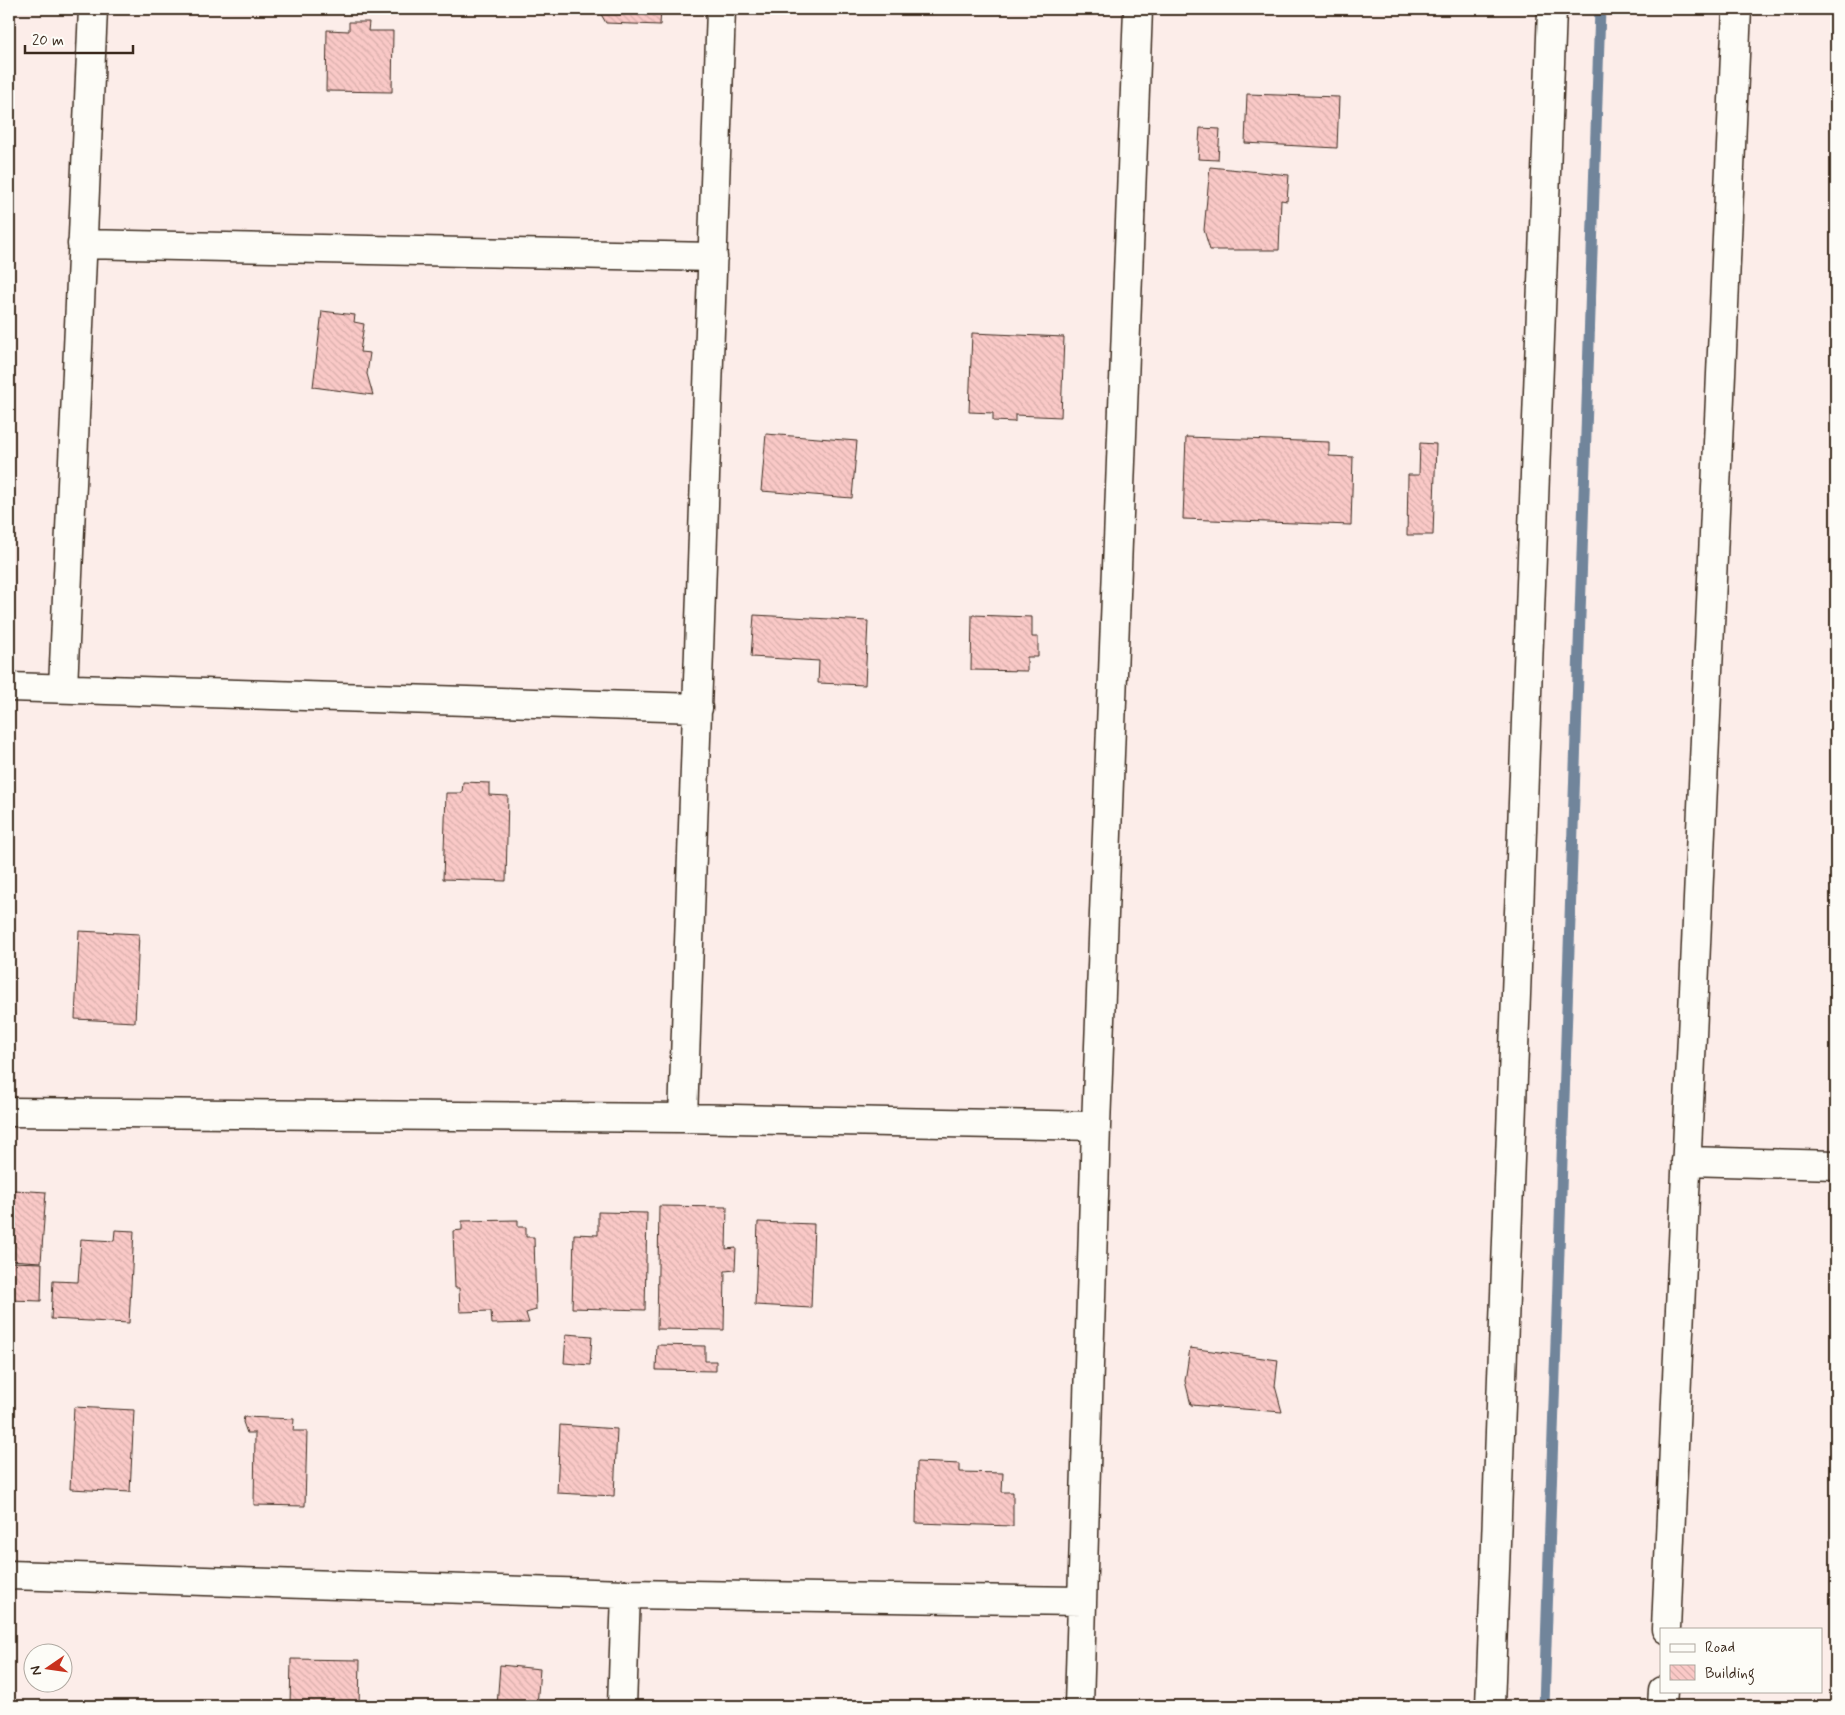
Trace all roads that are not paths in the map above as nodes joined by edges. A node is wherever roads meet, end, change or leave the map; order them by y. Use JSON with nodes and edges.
{"nodes":[{"id":1,"x":93,"y":9,"type":"edge"},
{"id":2,"x":721,"y":9,"type":"edge"},
{"id":3,"x":1138,"y":9,"type":"edge"},
{"id":4,"x":1552,"y":9,"type":"edge"},
{"id":5,"x":1737,"y":9,"type":"edge"},
{"id":6,"x":82,"y":244,"type":"junction"},
{"id":7,"x":713,"y":257,"type":"junction"},
{"id":8,"x":9,"y":687,"type":"edge"},
{"id":9,"x":63,"y":688,"type":"junction"},
{"id":10,"x":698,"y":708,"type":"junction"},
{"id":11,"x":9,"y":1112,"type":"edge"},
{"id":12,"x":683,"y":1118,"type":"junction"},
{"id":13,"x":1096,"y":1126,"type":"junction"},
{"id":14,"x":1686,"y":1160,"type":"junction"},
{"id":15,"x":1836,"y":1165,"type":"edge"},
{"id":16,"x":9,"y":1575,"type":"edge"},
{"id":17,"x":626,"y":1594,"type":"junction"},
{"id":18,"x":1082,"y":1601,"type":"junction"},
{"id":19,"x":1666,"y":1628,"type":"edge"},
{"id":20,"x":1663,"y":1692,"type":"edge"},
{"id":21,"x":622,"y":1706,"type":"edge"},
{"id":22,"x":1079,"y":1706,"type":"edge"},
{"id":23,"x":1490,"y":1706,"type":"edge"},
{"id":24,"x":1662,"y":1706,"type":"edge"}],
"edges":[{"from":1,"to":6,"type":"street"},
{"from":2,"to":7,"type":"street"},
{"from":3,"to":13,"type":"street"},
{"from":4,"to":23,"type":"street"},
{"from":5,"to":14,"type":"street"},
{"from":6,"to":7,"type":"street"},
{"from":6,"to":9,"type":"street"},
{"from":7,"to":10,"type":"street"},
{"from":8,"to":9,"type":"street"},
{"from":9,"to":10,"type":"street"},
{"from":10,"to":12,"type":"street"},
{"from":11,"to":12,"type":"street"},
{"from":12,"to":13,"type":"street"},
{"from":13,"to":18,"type":"street"},
{"from":14,"to":15,"type":"street"},
{"from":14,"to":19,"type":"street"},
{"from":16,"to":17,"type":"street"},
{"from":17,"to":18,"type":"street"},
{"from":17,"to":21,"type":"street"},
{"from":18,"to":22,"type":"street"},
{"from":20,"to":24,"type":"street"}]}
